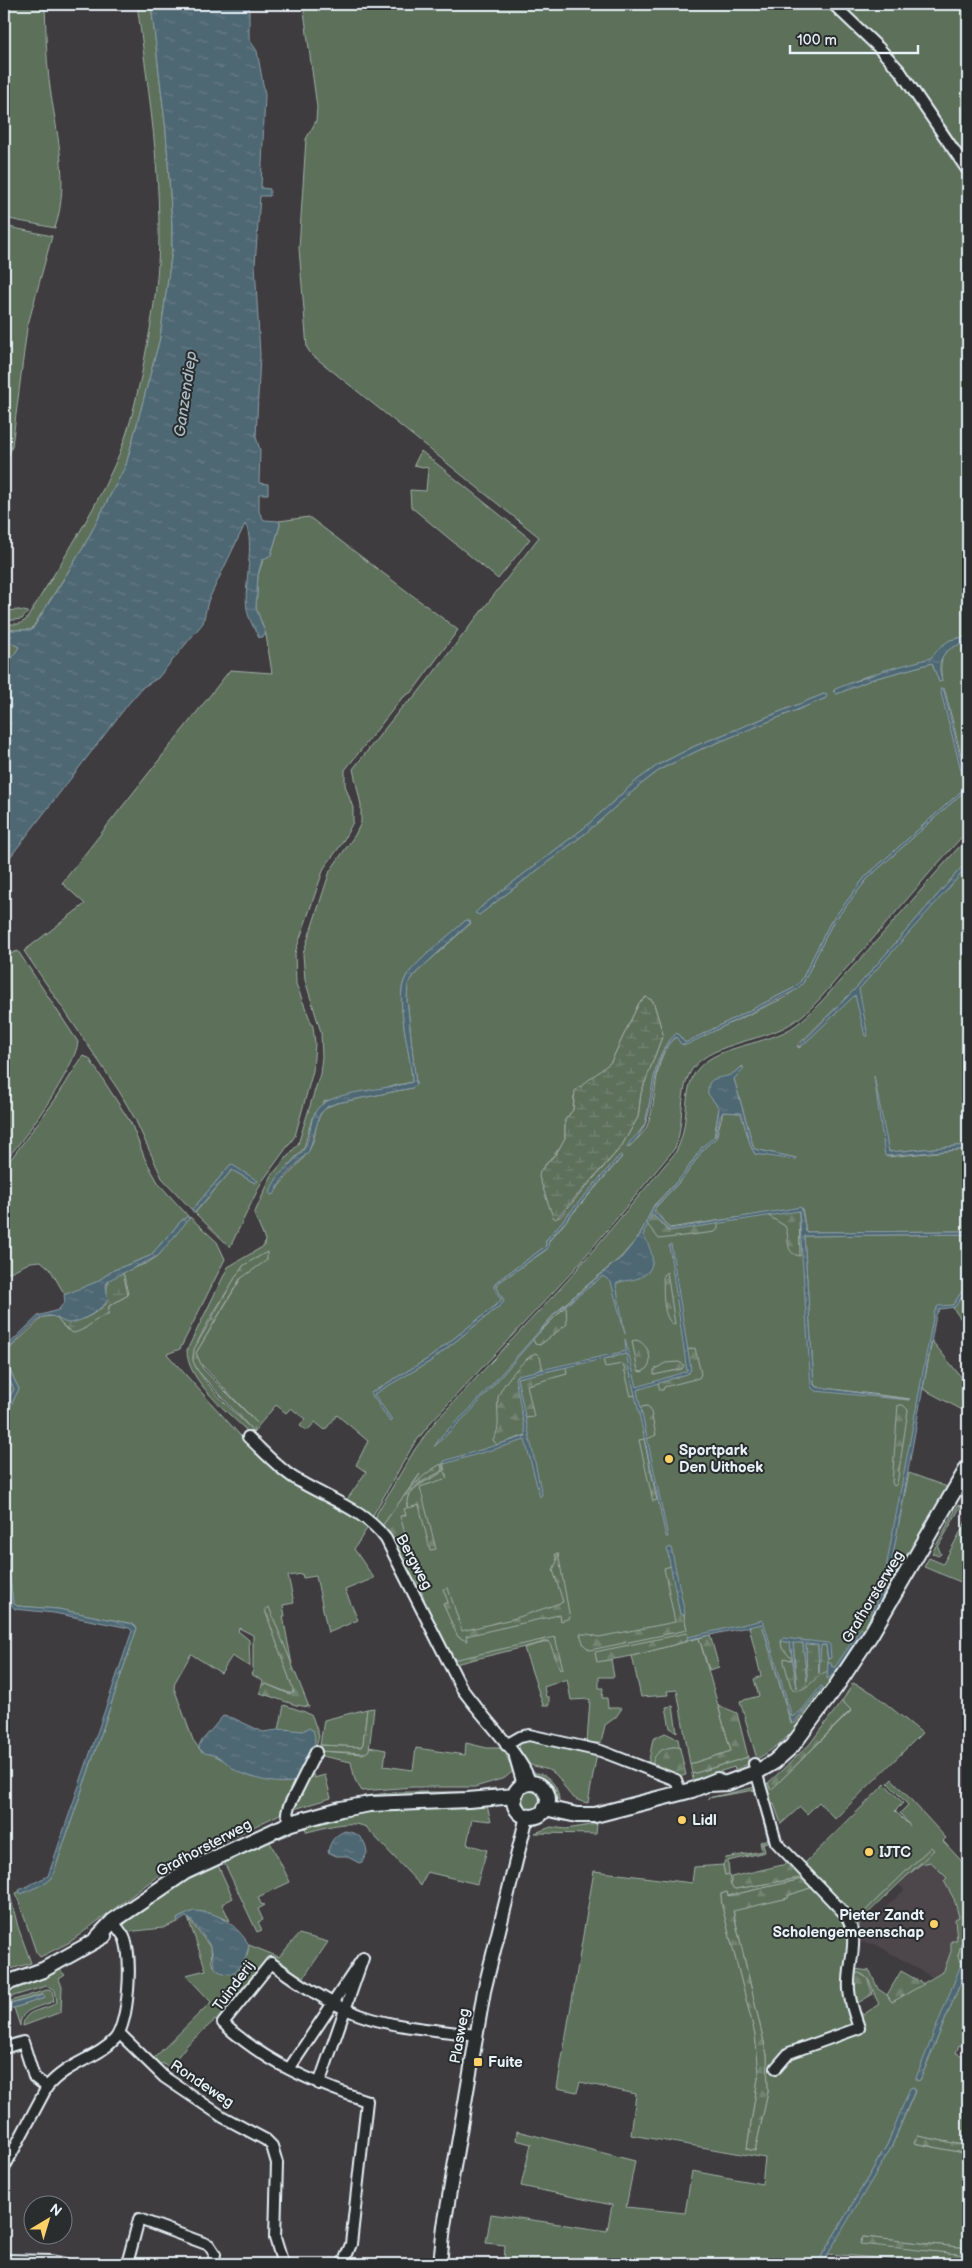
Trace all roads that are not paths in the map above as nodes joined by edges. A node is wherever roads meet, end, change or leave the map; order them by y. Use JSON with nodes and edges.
{"nodes":[{"id":1,"x":833,"y":4,"type":"edge"},
{"id":2,"x":968,"y":171,"type":"edge"},
{"id":3,"x":248,"y":1437,"type":"dead end"},
{"id":4,"x":968,"y":1467,"type":"edge"},
{"id":5,"x":506,"y":1745,"type":"junction"},
{"id":6,"x":316,"y":1752,"type":"dead end"},
{"id":7,"x":755,"y":1768,"type":"junction"},
{"id":8,"x":520,"y":1792,"type":"junction"},
{"id":9,"x":681,"y":1793,"type":"junction"},
{"id":10,"x":546,"y":1804,"type":"junction"},
{"id":11,"x":528,"y":1816,"type":"junction"},
{"id":12,"x":291,"y":1823,"type":"junction"},
{"id":13,"x":115,"y":1925,"type":"junction"},
{"id":14,"x":4,"y":1984,"type":"edge"},
{"id":15,"x":333,"y":2003,"type":"junction"},
{"id":16,"x":346,"y":2009,"type":"junction"},
{"id":17,"x":119,"y":2033,"type":"junction"},
{"id":18,"x":476,"y":2036,"type":"junction"},
{"id":19,"x":4,"y":2048,"type":"edge"},
{"id":20,"x":776,"y":2068,"type":"dead end"},
{"id":21,"x":289,"y":2069,"type":"junction"},
{"id":22,"x":320,"y":2084,"type":"junction"},
{"id":23,"x":47,"y":2087,"type":"junction"},
{"id":24,"x":4,"y":2167,"type":"edge"},
{"id":25,"x":4,"y":2260,"type":"edge"},
{"id":26,"x":66,"y":2264,"type":"edge"},
{"id":27,"x":127,"y":2264,"type":"edge"},
{"id":28,"x":213,"y":2264,"type":"edge"},
{"id":29,"x":283,"y":2264,"type":"edge"},
{"id":30,"x":343,"y":2264,"type":"edge"},
{"id":31,"x":440,"y":2264,"type":"edge"}],
"edges":[{"from":1,"to":2,"type":"street"},
{"from":3,"to":5,"type":"street","name":"Bergweg"},
{"from":4,"to":7,"type":"main road","name":"Grafhorsterweg"},
{"from":5,"to":8,"type":"street","name":"Bergweg"},
{"from":5,"to":9,"type":"street"},
{"from":6,"to":12,"type":"street"},
{"from":7,"to":9,"type":"main road","name":"Grafhorsterweg"},
{"from":7,"to":20,"type":"street"},
{"from":8,"to":10,"type":"main road"},
{"from":8,"to":11,"type":"main road"},
{"from":8,"to":12,"type":"main road","name":"Grafhorsterweg"},
{"from":9,"to":10,"type":"main road","name":"Grafhorsterweg"},
{"from":10,"to":11,"type":"main road"},
{"from":11,"to":18,"type":"street","name":"Plasweg"},
{"from":12,"to":13,"type":"main road","name":"Grafhorsterweg"},
{"from":13,"to":14,"type":"main road","name":"Grafhorsterweg"},
{"from":13,"to":17,"type":"street"},
{"from":15,"to":16,"type":"street","name":"Tuinderij"},
{"from":15,"to":16,"type":"street"},
{"from":15,"to":21,"type":"street"},
{"from":15,"to":21,"type":"street","name":"Tuinderij"},
{"from":16,"to":18,"type":"street","name":"Tuinderij"},
{"from":16,"to":22,"type":"street"},
{"from":17,"to":23,"type":"street"},
{"from":17,"to":29,"type":"street","name":"Rondeweg"},
{"from":18,"to":31,"type":"street","name":"Plasweg"},
{"from":19,"to":23,"type":"street"},
{"from":21,"to":22,"type":"street","name":"Tuinderij"},
{"from":22,"to":30,"type":"street","name":"Tuinderij"},
{"from":23,"to":24,"type":"street"},
{"from":25,"to":26,"type":"street"},
{"from":27,"to":28,"type":"street"}]}
